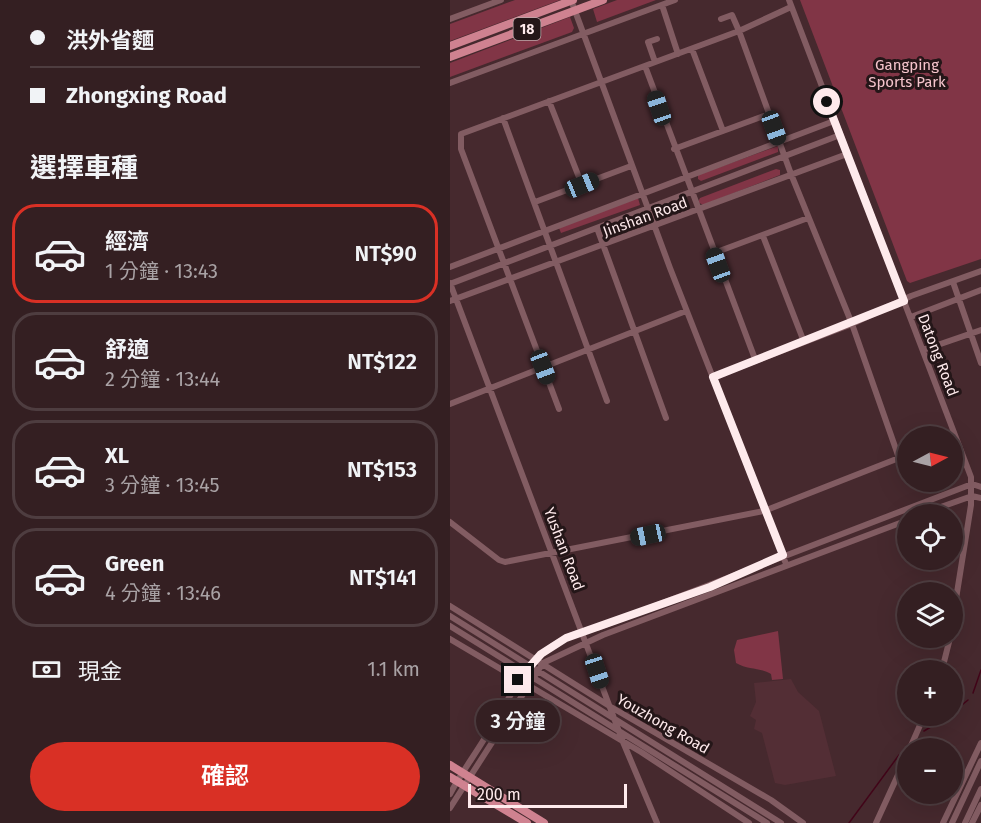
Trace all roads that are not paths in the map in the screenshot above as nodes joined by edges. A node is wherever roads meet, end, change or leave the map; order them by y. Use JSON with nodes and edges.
{"nodes":[{"id":1,"x":501,"y":0,"type":"edge"},
{"id":2,"x":572,"y":0,"type":"edge"},
{"id":3,"x":603,"y":0,"type":"edge"},
{"id":4,"x":675,"y":0,"type":"edge"},
{"id":5,"x":790,"y":4,"type":"edge"},
{"id":6,"x":662,"y":5,"type":"junction"},
{"id":7,"x":575,"y":11,"type":"junction"},
{"id":8,"x":450,"y":19,"type":"edge"},
{"id":9,"x":721,"y":19,"type":"dead end"},
{"id":10,"x":739,"y":31,"type":"junction"},
{"id":11,"x":583,"y":34,"type":"junction"},
{"id":12,"x":657,"y":39,"type":"dead end"},
{"id":13,"x":450,"y":46,"type":"edge"},
{"id":14,"x":692,"y":49,"type":"junction"},
{"id":15,"x":678,"y":54,"type":"junction"},
{"id":16,"x":450,"y":57,"type":"edge"},
{"id":17,"x":655,"y":62,"type":"junction"},
{"id":18,"x":645,"y":66,"type":"junction"},
{"id":19,"x":600,"y":82,"type":"junction"},
{"id":20,"x":450,"y":83,"type":"edge"},
{"id":21,"x":549,"y":101,"type":"junction"},
{"id":22,"x":769,"y":114,"type":"junction"},
{"id":23,"x":503,"y":118,"type":"junction"},
{"id":24,"x":834,"y":121,"type":"junction"},
{"id":25,"x":723,"y":131,"type":"junction"},
{"id":26,"x":840,"y":135,"type":"junction"},
{"id":27,"x":779,"y":142,"type":"junction"},
{"id":28,"x":674,"y":149,"type":"junction"},
{"id":29,"x":847,"y":154,"type":"junction"},
{"id":30,"x":785,"y":157,"type":"junction"},
{"id":31,"x":631,"y":166,"type":"junction"},
{"id":32,"x":791,"y":174,"type":"junction"},
{"id":33,"x":685,"y":178,"type":"junction"},
{"id":34,"x":582,"y":185,"type":"junction"},
{"id":35,"x":690,"y":192,"type":"junction"},
{"id":36,"x":642,"y":194,"type":"junction"},
{"id":37,"x":535,"y":202,"type":"junction"},
{"id":38,"x":647,"y":208,"type":"junction"},
{"id":39,"x":697,"y":211,"type":"junction"},
{"id":40,"x":808,"y":218,"type":"junction"},
{"id":41,"x":654,"y":226,"type":"junction"},
{"id":42,"x":597,"y":228,"type":"junction"},
{"id":43,"x":545,"y":231,"type":"junction"},
{"id":44,"x":764,"y":236,"type":"junction"},
{"id":45,"x":550,"y":246,"type":"junction"},
{"id":46,"x":602,"y":246,"type":"junction"},
{"id":47,"x":498,"y":248,"type":"junction"},
{"id":48,"x":714,"y":253,"type":"junction"},
{"id":49,"x":504,"y":263,"type":"junction"},
{"id":50,"x":556,"y":263,"type":"junction"},
{"id":51,"x":450,"y":267,"type":"edge"},
{"id":52,"x":981,"y":271,"type":"edge"},
{"id":53,"x":510,"y":279,"type":"junction"},
{"id":54,"x":953,"y":282,"type":"junction"},
{"id":55,"x":450,"y":284,"type":"edge"},
{"id":56,"x":981,"y":290,"type":"edge"},
{"id":57,"x":959,"y":299,"type":"junction"},
{"id":58,"x":453,"y":300,"type":"edge"},
{"id":59,"x":904,"y":301,"type":"junction"},
{"id":60,"x":686,"y":310,"type":"junction"},
{"id":61,"x":910,"y":317,"type":"junction"},
{"id":62,"x":852,"y":324,"type":"junction"},
{"id":63,"x":981,"y":330,"type":"edge"},
{"id":64,"x":635,"y":331,"type":"junction"},
{"id":65,"x":970,"y":332,"type":"junction"},
{"id":66,"x":804,"y":342,"type":"junction"},
{"id":67,"x":588,"y":350,"type":"junction"},
{"id":68,"x":923,"y":350,"type":"junction"},
{"id":69,"x":755,"y":359,"type":"junction"},
{"id":70,"x":981,"y":363,"type":"edge"},
{"id":71,"x":543,"y":367,"type":"junction"},
{"id":72,"x":713,"y":377,"type":"junction"},
{"id":73,"x":490,"y":388,"type":"junction"},
{"id":74,"x":607,"y":400,"type":"dead end"},
{"id":75,"x":450,"y":404,"type":"edge"},
{"id":76,"x":560,"y":409,"type":"dead end"},
{"id":77,"x":666,"y":418,"type":"dead end"},
{"id":78,"x":972,"y":484,"type":"junction"},
{"id":79,"x":981,"y":487,"type":"edge"},
{"id":80,"x":972,"y":496,"type":"junction"},
{"id":81,"x":981,"y":498,"type":"edge"},
{"id":82,"x":949,"y":504,"type":"edge"},
{"id":83,"x":764,"y":511,"type":"junction"},
{"id":84,"x":450,"y":522,"type":"edge"},
{"id":85,"x":897,"y":524,"type":"edge"},
{"id":86,"x":552,"y":554,"type":"junction"},
{"id":87,"x":783,"y":555,"type":"junction"},
{"id":88,"x":786,"y":564,"type":"junction"},
{"id":89,"x":959,"y":582,"type":"edge"},
{"id":90,"x":450,"y":606,"type":"edge"},
{"id":91,"x":450,"y":616,"type":"edge"},
{"id":92,"x":450,"y":626,"type":"edge"},
{"id":93,"x":582,"y":630,"type":"junction"},
{"id":94,"x":450,"y":639,"type":"edge"},
{"id":95,"x":587,"y":642,"type":"junction"},
{"id":96,"x":536,"y":659,"type":"junction"},
{"id":97,"x":543,"y":663,"type":"junction"},
{"id":98,"x":527,"y":668,"type":"junction"},
{"id":99,"x":536,"y":674,"type":"junction"},
{"id":100,"x":518,"y":680,"type":"junction"},
{"id":101,"x":528,"y":685,"type":"junction"},
{"id":102,"x":610,"y":707,"type":"junction"},
{"id":103,"x":615,"y":720,"type":"junction"},
{"id":104,"x":618,"y":728,"type":"junction"},
{"id":105,"x":623,"y":742,"type":"junction"},
{"id":106,"x":981,"y":743,"type":"edge"},
{"id":107,"x":981,"y":761,"type":"edge"},
{"id":108,"x":450,"y":765,"type":"edge"},
{"id":109,"x":981,"y":769,"type":"edge"},
{"id":110,"x":467,"y":776,"type":"junction"},
{"id":111,"x":897,"y":777,"type":"edge"},
{"id":112,"x":458,"y":781,"type":"edge"},
{"id":113,"x":981,"y":789,"type":"edge"},
{"id":114,"x":981,"y":795,"type":"edge"},
{"id":115,"x":452,"y":798,"type":"edge"},
{"id":116,"x":981,"y":805,"type":"edge"},
{"id":117,"x":450,"y":810,"type":"edge"},
{"id":118,"x":527,"y":823,"type":"edge"},
{"id":119,"x":544,"y":823,"type":"edge"},
{"id":120,"x":657,"y":823,"type":"edge"},
{"id":121,"x":749,"y":823,"type":"edge"},
{"id":122,"x":767,"y":823,"type":"edge"},
{"id":123,"x":781,"y":823,"type":"edge"},
{"id":124,"x":803,"y":823,"type":"edge"},
{"id":125,"x":876,"y":823,"type":"edge"},
{"id":126,"x":943,"y":823,"type":"edge"},
{"id":127,"x":954,"y":823,"type":"edge"},
{"id":128,"x":968,"y":823,"type":"edge"}],
"edges":[{"from":1,"to":8,"type":"street"},
{"from":2,"to":7,"type":"street"},
{"from":2,"to":13,"type":"main road","number":"18"},
{"from":3,"to":7,"type":"main road","number":"18"},
{"from":4,"to":6,"type":"street"},
{"from":5,"to":10,"type":"street"},
{"from":5,"to":24,"type":"street","name":"Datong Road"},
{"from":6,"to":11,"type":"street"},
{"from":6,"to":15,"type":"street"},
{"from":7,"to":11,"type":"street"},
{"from":7,"to":16,"type":"main road","number":"18"},
{"from":9,"to":10,"type":"street"},
{"from":10,"to":14,"type":"street"},
{"from":10,"to":22,"type":"street"},
{"from":11,"to":19,"type":"street"},
{"from":11,"to":20,"type":"street"},
{"from":12,"to":17,"type":"street"},
{"from":14,"to":15,"type":"street"},
{"from":14,"to":25,"type":"street"},
{"from":15,"to":17,"type":"street"},
{"from":17,"to":18,"type":"street"},
{"from":18,"to":19,"type":"street"},
{"from":18,"to":28,"type":"street"},
{"from":19,"to":21,"type":"street"},
{"from":19,"to":31,"type":"street"},
{"from":21,"to":23,"type":"street"},
{"from":21,"to":34,"type":"street"},
{"from":22,"to":25,"type":"street"},
{"from":22,"to":27,"type":"street"},
{"from":23,"to":37,"type":"street"},
{"from":23,"to":47,"type":"street"},
{"from":24,"to":26,"type":"street","name":"Datong Road"},
{"from":24,"to":27,"type":"street","name":"Jinshan Road"},
{"from":25,"to":28,"type":"street"},
{"from":26,"to":29,"type":"street","name":"Datong Road"},
{"from":26,"to":30,"type":"street","name":"Jinshan Road"},
{"from":27,"to":30,"type":"street"},
{"from":27,"to":33,"type":"street","name":"Jinshan Road"},
{"from":28,"to":33,"type":"street"},
{"from":29,"to":32,"type":"street","name":"Jinshan Road"},
{"from":29,"to":59,"type":"street","name":"Datong Road"},
{"from":30,"to":32,"type":"street"},
{"from":30,"to":35,"type":"street","name":"Jinshan Road"},
{"from":31,"to":34,"type":"street"},
{"from":31,"to":36,"type":"street"},
{"from":32,"to":39,"type":"street","name":"Jinshan Road"},
{"from":32,"to":40,"type":"street"},
{"from":33,"to":35,"type":"street"},
{"from":33,"to":36,"type":"street","name":"Jinshan Road"},
{"from":34,"to":37,"type":"street"},
{"from":35,"to":38,"type":"street","name":"Jinshan Road"},
{"from":35,"to":39,"type":"street"},
{"from":36,"to":38,"type":"street"},
{"from":36,"to":43,"type":"street","name":"Jinshan Road"},
{"from":37,"to":43,"type":"street"},
{"from":38,"to":41,"type":"street"},
{"from":38,"to":42,"type":"street","name":"Jinshan Road"},
{"from":39,"to":41,"type":"street","name":"Jinshan Road"},
{"from":39,"to":48,"type":"street"},
{"from":40,"to":44,"type":"street"},
{"from":40,"to":62,"type":"street"},
{"from":41,"to":46,"type":"street","name":"Jinshan Road"},
{"from":41,"to":60,"type":"street"},
{"from":42,"to":45,"type":"street","name":"Jinshan Road"},
{"from":42,"to":46,"type":"street"},
{"from":43,"to":45,"type":"street"},
{"from":43,"to":47,"type":"street","name":"Jinshan Road"},
{"from":44,"to":48,"type":"street"},
{"from":44,"to":66,"type":"street"},
{"from":45,"to":49,"type":"street","name":"Jinshan Road"},
{"from":45,"to":50,"type":"street"},
{"from":46,"to":50,"type":"street","name":"Jinshan Road"},
{"from":46,"to":64,"type":"street"},
{"from":47,"to":49,"type":"street"},
{"from":47,"to":51,"type":"street","name":"Jinshan Road"},
{"from":48,"to":69,"type":"street"},
{"from":49,"to":53,"type":"street"},
{"from":49,"to":55,"type":"street","name":"Jinshan Road"},
{"from":50,"to":53,"type":"street","name":"Jinshan Road"},
{"from":50,"to":67,"type":"street"},
{"from":52,"to":54,"type":"street"},
{"from":53,"to":58,"type":"street","name":"Jinshan Road"},
{"from":53,"to":71,"type":"street"},
{"from":54,"to":57,"type":"street"},
{"from":54,"to":59,"type":"street"},
{"from":55,"to":58,"type":"street","name":"Yushan Road"},
{"from":56,"to":57,"type":"street"},
{"from":57,"to":61,"type":"street"},
{"from":57,"to":65,"type":"street"},
{"from":58,"to":73,"type":"street","name":"Yushan Road"},
{"from":59,"to":61,"type":"street","name":"Datong Road"},
{"from":59,"to":62,"type":"street"},
{"from":60,"to":64,"type":"street"},
{"from":60,"to":72,"type":"street"},
{"from":61,"to":68,"type":"street","name":"Datong Road"},
{"from":62,"to":66,"type":"street"},
{"from":62,"to":83,"type":"street"},
{"from":63,"to":65,"type":"street"},
{"from":64,"to":67,"type":"street"},
{"from":64,"to":77,"type":"street"},
{"from":65,"to":68,"type":"street"},
{"from":65,"to":70,"type":"street"},
{"from":66,"to":69,"type":"street"},
{"from":67,"to":71,"type":"street"},
{"from":67,"to":74,"type":"street"},
{"from":68,"to":78,"type":"street","name":"Datong Road"},
{"from":69,"to":72,"type":"street"},
{"from":71,"to":73,"type":"street"},
{"from":71,"to":76,"type":"street"},
{"from":72,"to":83,"type":"street"},
{"from":73,"to":75,"type":"street"},
{"from":73,"to":86,"type":"street","name":"Yushan Road"},
{"from":78,"to":79,"type":"street"},
{"from":78,"to":80,"type":"street"},
{"from":78,"to":87,"type":"street"},
{"from":80,"to":81,"type":"street"},
{"from":80,"to":82,"type":"street"},
{"from":80,"to":89,"type":"street"},
{"from":83,"to":86,"type":"street"},
{"from":83,"to":87,"type":"street"},
{"from":84,"to":86,"type":"street"},
{"from":85,"to":88,"type":"street"},
{"from":86,"to":93,"type":"street","name":"Yushan Road"},
{"from":87,"to":88,"type":"street"},
{"from":87,"to":93,"type":"street"},
{"from":88,"to":95,"type":"street"},
{"from":90,"to":96,"type":"street","name":"Youzhong Road"},
{"from":91,"to":98,"type":"street","name":"Youzhong Road"},
{"from":92,"to":98,"type":"street","name":"Youzhong Road"},
{"from":93,"to":95,"type":"street","name":"Yushan Road"},
{"from":93,"to":96,"type":"street"},
{"from":94,"to":100,"type":"street"},
{"from":95,"to":97,"type":"street"},
{"from":95,"to":102,"type":"street","name":"Yushan Road"},
{"from":96,"to":97,"type":"street","name":"Youzhong Road"},
{"from":96,"to":98,"type":"street"},
{"from":97,"to":99,"type":"street"},
{"from":97,"to":102,"type":"street","name":"Youzhong Road"},
{"from":98,"to":99,"type":"street","name":"Youzhong Road"},
{"from":98,"to":100,"type":"street"},
{"from":99,"to":101,"type":"street"},
{"from":99,"to":103,"type":"street","name":"Youzhong Road"},
{"from":99,"to":104,"type":"street","name":"Youzhong Road"},
{"from":100,"to":101,"type":"street"},
{"from":100,"to":110,"type":"street"},
{"from":101,"to":105,"type":"street"},
{"from":101,"to":110,"type":"street"},
{"from":102,"to":103,"type":"street","name":"Yushan Road"},
{"from":102,"to":124,"type":"street","name":"Youzhong Road"},
{"from":103,"to":104,"type":"street","name":"Yushan Road"},
{"from":103,"to":123,"type":"street","name":"Youzhong Road"},
{"from":104,"to":105,"type":"street","name":"Yushan Road"},
{"from":104,"to":122,"type":"street","name":"Youzhong Road"},
{"from":105,"to":120,"type":"street","name":"Yushan Road"},
{"from":105,"to":121,"type":"street"},
{"from":106,"to":126,"type":"street"},
{"from":107,"to":127,"type":"street"},
{"from":108,"to":110,"type":"main road"},
{"from":109,"to":127,"type":"street"},
{"from":110,"to":112,"type":"street"},
{"from":110,"to":119,"type":"main road"},
{"from":111,"to":125,"type":"street"},
{"from":112,"to":115,"type":"street"},
{"from":112,"to":118,"type":"main road"},
{"from":113,"to":128,"type":"street"},
{"from":114,"to":128,"type":"street"},
{"from":115,"to":117,"type":"street"},
{"from":116,"to":128,"type":"street"}]}
